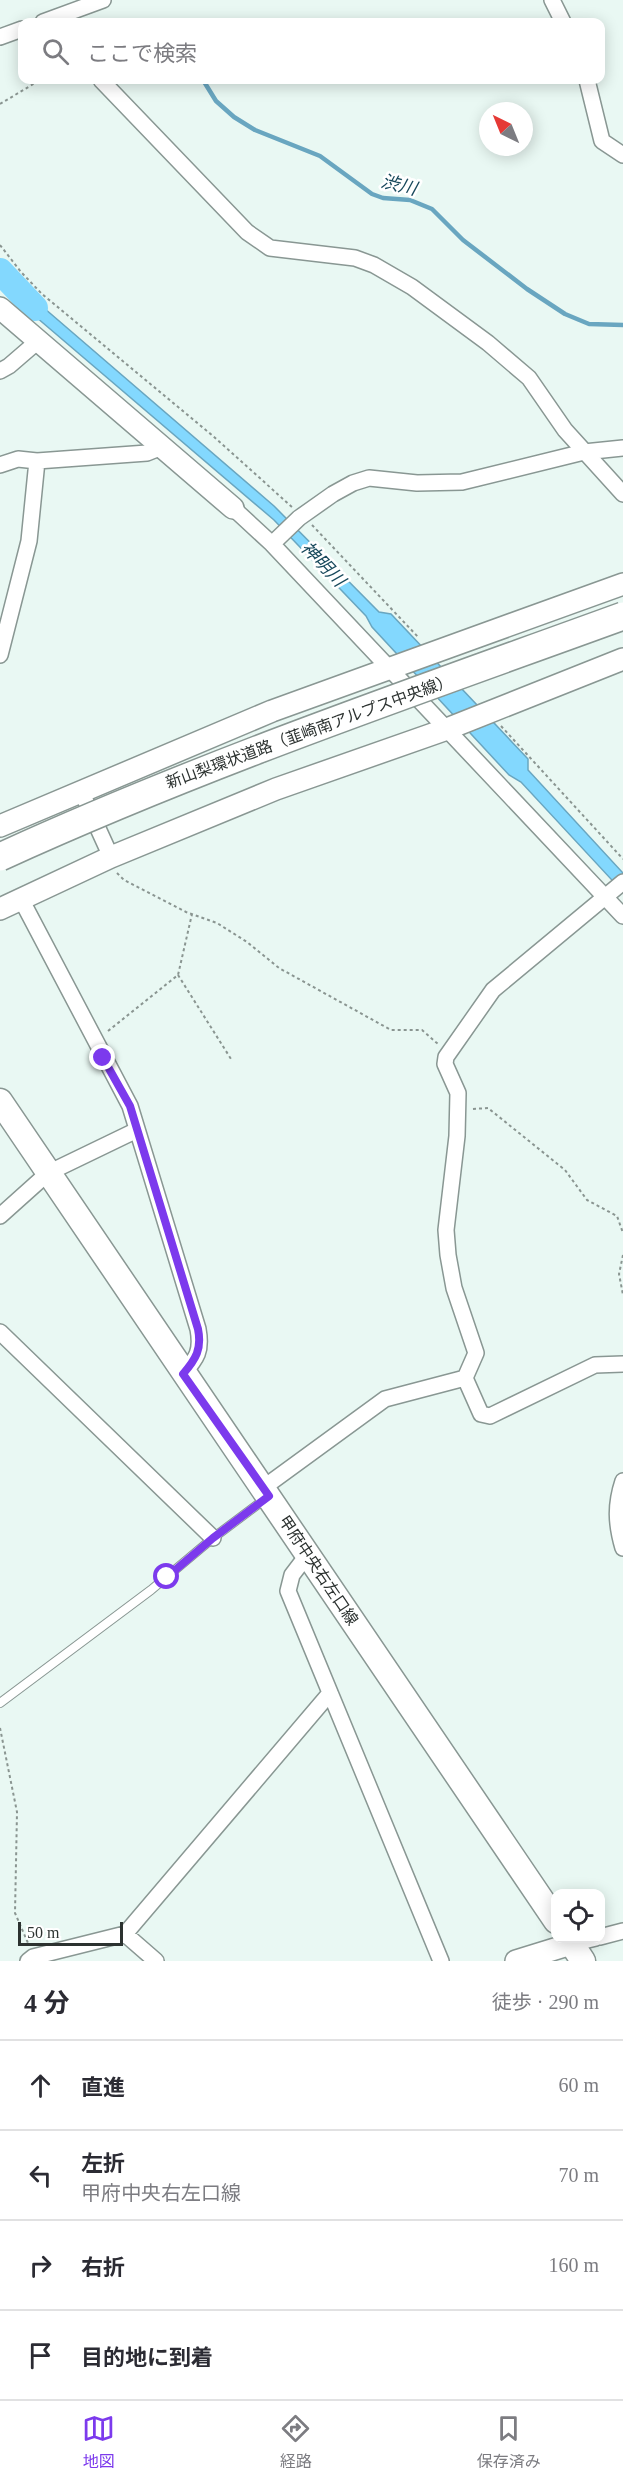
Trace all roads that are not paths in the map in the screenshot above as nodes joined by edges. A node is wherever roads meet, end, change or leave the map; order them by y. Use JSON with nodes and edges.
{"nodes":[{"id":1,"x":103,"y":0,"type":"edge"},
{"id":2,"x":552,"y":0,"type":"edge"},
{"id":3,"x":56,"y":18,"type":"edge"},
{"id":4,"x":561,"y":18,"type":"edge"},
{"id":5,"x":18,"y":30,"type":"edge"},
{"id":6,"x":0,"y":37,"type":"edge"},
{"id":7,"x":105,"y":84,"type":"edge"},
{"id":8,"x":588,"y":84,"type":"edge"},
{"id":9,"x":623,"y":155,"type":"edge"},
{"id":10,"x":0,"y":308,"type":"edge"},
{"id":11,"x":38,"y":341,"type":"junction"},
{"id":12,"x":0,"y":371,"type":"edge"},
{"id":13,"x":162,"y":447,"type":"junction"},
{"id":14,"x":623,"y":448,"type":"edge"},
{"id":15,"x":584,"y":452,"type":"junction"},
{"id":16,"x":38,"y":460,"type":"junction"},
{"id":17,"x":0,"y":465,"type":"edge"},
{"id":18,"x":623,"y":494,"type":"edge"},
{"id":19,"x":233,"y":508,"type":"joint"},
{"id":20,"x":275,"y":542,"type":"junction"},
{"id":21,"x":623,"y":584,"type":"edge"},
{"id":22,"x":623,"y":616,"type":"edge"},
{"id":23,"x":0,"y":655,"type":"edge"},
{"id":24,"x":623,"y":659,"type":"edge"},
{"id":25,"x":393,"y":666,"type":"junction"},
{"id":26,"x":452,"y":727,"type":"junction"},
{"id":27,"x":81,"y":791,"type":"junction"},
{"id":28,"x":0,"y":826,"type":"edge"},
{"id":29,"x":0,"y":857,"type":"edge"},
{"id":30,"x":111,"y":857,"type":"junction"},
{"id":31,"x":623,"y":882,"type":"edge"},
{"id":32,"x":608,"y":896,"type":"junction"},
{"id":33,"x":21,"y":898,"type":"junction"},
{"id":34,"x":0,"y":909,"type":"edge"},
{"id":35,"x":623,"y":916,"type":"edge"},
{"id":36,"x":0,"y":1101,"type":"edge"},
{"id":37,"x":137,"y":1130,"type":"junction"},
{"id":38,"x":48,"y":1173,"type":"junction"},
{"id":39,"x":0,"y":1216,"type":"edge"},
{"id":40,"x":0,"y":1332,"type":"edge"},
{"id":41,"x":623,"y":1364,"type":"edge"},
{"id":42,"x":183,"y":1374,"type":"junction"},
{"id":43,"x":465,"y":1378,"type":"junction"},
{"id":44,"x":623,"y":1481,"type":"edge"},
{"id":45,"x":266,"y":1492,"type":"junction"},
{"id":46,"x":213,"y":1538,"type":"junction"},
{"id":47,"x":623,"y":1548,"type":"edge"},
{"id":48,"x":308,"y":1554,"type":"junction"},
{"id":49,"x":330,"y":1693,"type":"junction"},
{"id":50,"x":0,"y":1703,"type":"edge"},
{"id":51,"x":551,"y":1915,"type":"edge"},
{"id":52,"x":623,"y":1931,"type":"edge"},
{"id":53,"x":126,"y":1934,"type":"junction"},
{"id":54,"x":605,"y":1936,"type":"edge"},
{"id":55,"x":574,"y":1948,"type":"edge"},
{"id":56,"x":31,"y":1959,"type":"edge"},
{"id":57,"x":156,"y":1961,"type":"edge"},
{"id":58,"x":441,"y":1961,"type":"edge"},
{"id":59,"x":516,"y":1961,"type":"edge"}],
"edges":[{"from":1,"to":3,"type":"street"},
{"from":2,"to":4,"type":"street"},
{"from":5,"to":6,"type":"street"},
{"from":7,"to":15,"type":"street"},
{"from":8,"to":9,"type":"street"},
{"from":10,"to":11,"type":"street"},
{"from":11,"to":12,"type":"street"},
{"from":11,"to":13,"type":"street"},
{"from":13,"to":16,"type":"street"},
{"from":13,"to":19,"type":"street"},
{"from":14,"to":15,"type":"street"},
{"from":15,"to":18,"type":"street"},
{"from":15,"to":20,"type":"street"},
{"from":16,"to":17,"type":"street"},
{"from":16,"to":23,"type":"street"},
{"from":19,"to":20,"type":"street"},
{"from":20,"to":25,"type":"street"},
{"from":21,"to":25,"type":"street"},
{"from":22,"to":29,"type":"highway","name":"新山梨環状道路（韮崎南アルプス中央線）","bridge":true},
{"from":24,"to":26,"type":"street"},
{"from":25,"to":26,"type":"street"},
{"from":25,"to":27,"type":"street"},
{"from":26,"to":30,"type":"street"},
{"from":26,"to":32,"type":"street"},
{"from":27,"to":28,"type":"street"},
{"from":27,"to":30,"type":"street"},
{"from":30,"to":33,"type":"street"},
{"from":31,"to":32,"type":"street"},
{"from":32,"to":35,"type":"street"},
{"from":32,"to":43,"type":"street"},
{"from":33,"to":34,"type":"street"},
{"from":33,"to":37,"type":"street"},
{"from":36,"to":38,"type":"main road","name":"甲府中央右左口線"},
{"from":37,"to":38,"type":"street"},
{"from":37,"to":42,"type":"street"},
{"from":38,"to":39,"type":"street"},
{"from":38,"to":42,"type":"main road","name":"甲府中央右左口線"},
{"from":40,"to":46,"type":"street"},
{"from":41,"to":43,"type":"street"},
{"from":42,"to":45,"type":"main road","name":"甲府中央右左口線"},
{"from":43,"to":45,"type":"street"},
{"from":44,"to":47,"type":"street"},
{"from":45,"to":46,"type":"lane"},
{"from":45,"to":48,"type":"main road","name":"甲府中央右左口線"},
{"from":46,"to":50,"type":"lane"},
{"from":48,"to":49,"type":"street"},
{"from":48,"to":51,"type":"main road","name":"甲府中央右左口線"},
{"from":49,"to":53,"type":"street"},
{"from":49,"to":58,"type":"street"},
{"from":52,"to":54,"type":"street"},
{"from":53,"to":56,"type":"street"},
{"from":53,"to":57,"type":"street"},
{"from":55,"to":59,"type":"street"}]}
